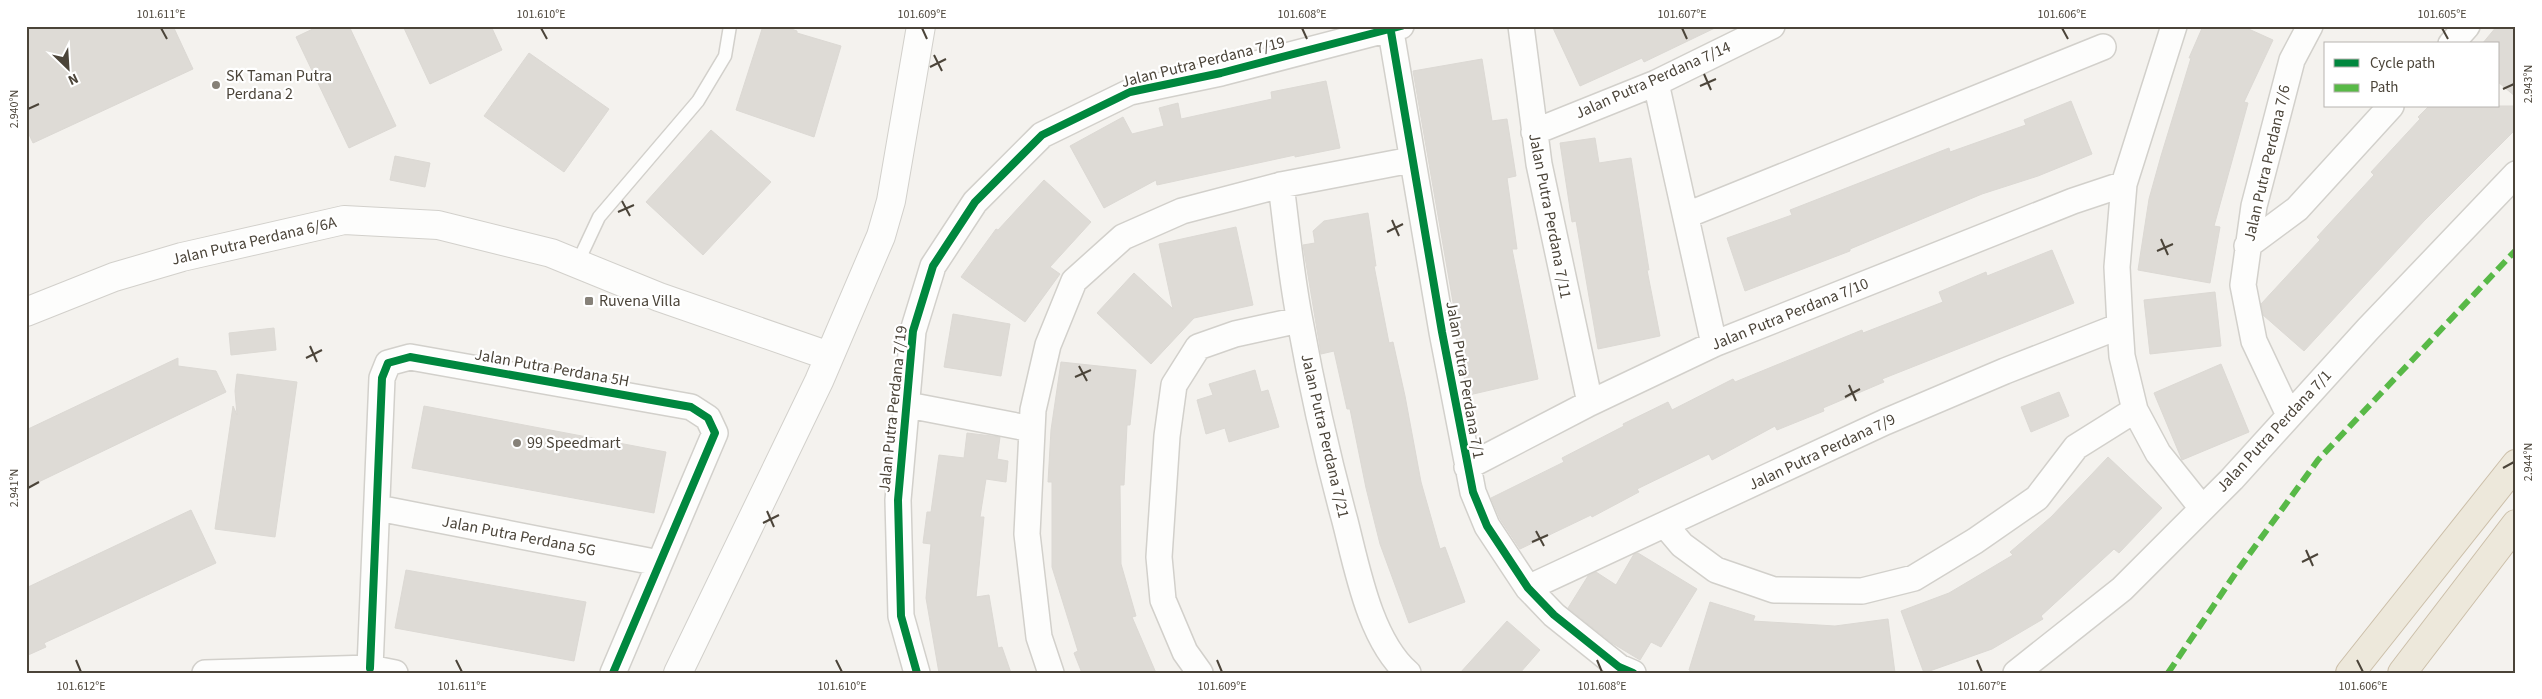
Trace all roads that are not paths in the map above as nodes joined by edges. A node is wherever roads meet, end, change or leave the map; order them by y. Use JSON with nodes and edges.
{"nodes":[{"id":1,"x":730,"y":26,"type":"edge"},
{"id":2,"x":921,"y":26,"type":"edge"},
{"id":3,"x":1521,"y":26,"type":"edge"},
{"id":4,"x":1772,"y":26,"type":"edge"},
{"id":5,"x":2174,"y":26,"type":"edge"},
{"id":6,"x":2310,"y":26,"type":"edge"},
{"id":7,"x":2467,"y":26,"type":"edge"},
{"id":8,"x":1394,"y":27,"type":"edge"},
{"id":9,"x":2453,"y":42,"type":"edge"},
{"id":10,"x":2103,"y":47,"type":"dead end"},
{"id":11,"x":1656,"y":82,"type":"junction"},
{"id":12,"x":2390,"y":108,"type":"edge"},
{"id":13,"x":1534,"y":132,"type":"junction"},
{"id":14,"x":1411,"y":160,"type":"junction"},
{"id":15,"x":2516,"y":174,"type":"edge"},
{"id":16,"x":2124,"y":184,"type":"junction"},
{"id":17,"x":1281,"y":185,"type":"junction"},
{"id":18,"x":1687,"y":215,"type":"junction"},
{"id":19,"x":2247,"y":246,"type":"junction"},
{"id":20,"x":577,"y":264,"type":"junction"},
{"id":21,"x":26,"y":312,"type":"edge"},
{"id":22,"x":1299,"y":320,"type":"junction"},
{"id":23,"x":2120,"y":326,"type":"junction"},
{"id":24,"x":1714,"y":344,"type":"junction"},
{"id":25,"x":829,"y":356,"type":"junction"},
{"id":26,"x":1590,"y":404,"type":"junction"},
{"id":27,"x":908,"y":405,"type":"junction"},
{"id":28,"x":2135,"y":410,"type":"junction"},
{"id":29,"x":2289,"y":415,"type":"junction"},
{"id":30,"x":1032,"y":429,"type":"junction"},
{"id":31,"x":2516,"y":464,"type":"edge"},
{"id":32,"x":1467,"y":467,"type":"junction"},
{"id":33,"x":378,"y":508,"type":"junction"},
{"id":34,"x":2202,"y":508,"type":"junction"},
{"id":35,"x":2516,"y":524,"type":"edge"},
{"id":36,"x":1665,"y":525,"type":"junction"},
{"id":37,"x":660,"y":564,"type":"junction"},
{"id":38,"x":1528,"y":588,"type":"junction"},
{"id":39,"x":369,"y":671,"type":"edge"},
{"id":40,"x":205,"y":673,"type":"edge"},
{"id":41,"x":395,"y":673,"type":"edge"},
{"id":42,"x":613,"y":673,"type":"edge"},
{"id":43,"x":678,"y":673,"type":"edge"},
{"id":44,"x":917,"y":673,"type":"edge"},
{"id":45,"x":1051,"y":673,"type":"edge"},
{"id":46,"x":1200,"y":673,"type":"edge"},
{"id":47,"x":1408,"y":673,"type":"edge"},
{"id":48,"x":1633,"y":673,"type":"edge"},
{"id":49,"x":2016,"y":673,"type":"edge"},
{"id":50,"x":2350,"y":673,"type":"edge"},
{"id":51,"x":2402,"y":673,"type":"edge"}],
"edges":[{"from":1,"to":20,"type":"lane"},
{"from":2,"to":25,"type":"street"},
{"from":3,"to":13,"type":"street","name":"Jalan Putra Perdana 7/11"},
{"from":4,"to":11,"type":"street","name":"Jalan Putra Perdana 7/14"},
{"from":5,"to":16,"type":"street"},
{"from":6,"to":19,"type":"street","name":"Jalan Putra Perdana 7/6"},
{"from":7,"to":9,"type":"street"},
{"from":8,"to":14,"type":"street","name":"Jalan Putra Perdana 7/1"},
{"from":8,"to":27,"type":"street","name":"Jalan Putra Perdana 7/19"},
{"from":10,"to":18,"type":"street"},
{"from":11,"to":13,"type":"street","name":"Jalan Putra Perdana 7/14"},
{"from":11,"to":18,"type":"street"},
{"from":12,"to":19,"type":"street"},
{"from":13,"to":26,"type":"street","name":"Jalan Putra Perdana 7/11"},
{"from":14,"to":17,"type":"street"},
{"from":14,"to":32,"type":"street","name":"Jalan Putra Perdana 7/1"},
{"from":15,"to":29,"type":"street","name":"Jalan Putra Perdana 7/1"},
{"from":16,"to":23,"type":"street"},
{"from":16,"to":24,"type":"street","name":"Jalan Putra Perdana 7/10"},
{"from":17,"to":22,"type":"street","name":"Jalan Putra Perdana 7/21"},
{"from":17,"to":30,"type":"street"},
{"from":18,"to":24,"type":"street"},
{"from":19,"to":29,"type":"street","name":"Jalan Putra Perdana 7/6"},
{"from":20,"to":21,"type":"street","name":"Jalan Putra Perdana 6/6A"},
{"from":20,"to":25,"type":"street","name":"Jalan Putra Perdana 6/6A"},
{"from":22,"to":46,"type":"street"},
{"from":22,"to":47,"type":"street","name":"Jalan Putra Perdana 7/21"},
{"from":23,"to":28,"type":"street"},
{"from":23,"to":36,"type":"street","name":"Jalan Putra Perdana 7/9"},
{"from":24,"to":26,"type":"street","name":"Jalan Putra Perdana 7/10"},
{"from":25,"to":43,"type":"street"},
{"from":26,"to":32,"type":"street","name":"Jalan Putra Perdana 7/10"},
{"from":27,"to":30,"type":"street"},
{"from":27,"to":44,"type":"street","name":"Jalan Putra Perdana 7/19"},
{"from":28,"to":34,"type":"street"},
{"from":28,"to":36,"type":"street"},
{"from":29,"to":34,"type":"street","name":"Jalan Putra Perdana 7/1"},
{"from":30,"to":45,"type":"street"},
{"from":31,"to":50,"type":"highway"},
{"from":32,"to":38,"type":"street","name":"Jalan Putra Perdana 7/1"},
{"from":33,"to":37,"type":"street","name":"Jalan Putra Perdana 5G"},
{"from":33,"to":37,"type":"street","name":"Jalan Putra Perdana 5H"},
{"from":33,"to":39,"type":"street"},
{"from":34,"to":49,"type":"street","name":"Jalan Putra Perdana 7/1"},
{"from":35,"to":51,"type":"highway"},
{"from":36,"to":38,"type":"street","name":"Jalan Putra Perdana 7/9"},
{"from":37,"to":42,"type":"street"},
{"from":38,"to":48,"type":"street","name":"Jalan Putra Perdana 7/1"},
{"from":39,"to":40,"type":"street"},
{"from":39,"to":41,"type":"street"}]}
